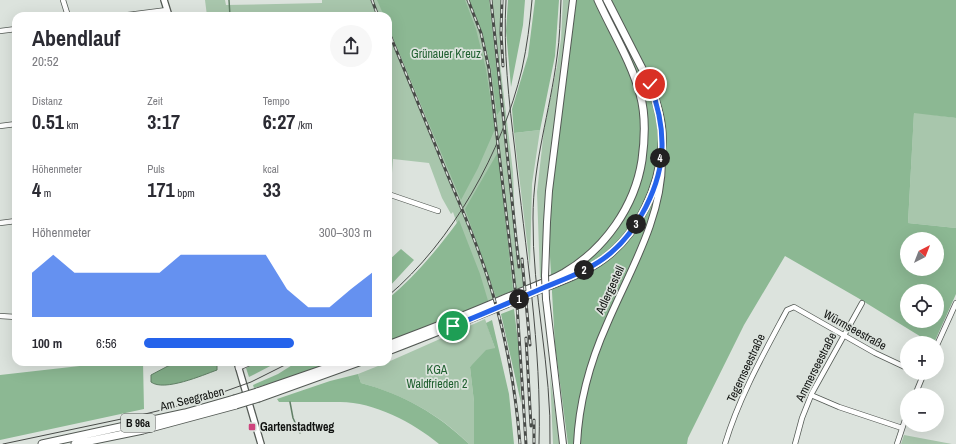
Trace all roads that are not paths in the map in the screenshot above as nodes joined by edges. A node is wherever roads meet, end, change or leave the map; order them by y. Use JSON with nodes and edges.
{"nodes":[{"id":1,"x":63,"y":0,"type":"edge"},
{"id":2,"x":164,"y":0,"type":"edge"},
{"id":3,"x":573,"y":0,"type":"edge"},
{"id":4,"x":598,"y":0,"type":"edge"},
{"id":5,"x":607,"y":0,"type":"edge"},
{"id":6,"x":67,"y":12,"type":"edge"},
{"id":7,"x":168,"y":12,"type":"edge"},
{"id":8,"x":12,"y":30,"type":"edge"},
{"id":9,"x":0,"y":31,"type":"edge"},
{"id":10,"x":12,"y":124,"type":"edge"},
{"id":11,"x":0,"y":126,"type":"edge"},
{"id":12,"x":662,"y":145,"type":"junction"},
{"id":13,"x":392,"y":195,"type":"edge"},
{"id":14,"x":438,"y":211,"type":"dead end"},
{"id":15,"x":12,"y":222,"type":"edge"},
{"id":16,"x":0,"y":223,"type":"edge"},
{"id":17,"x":862,"y":303,"type":"dead end"},
{"id":18,"x":956,"y":303,"type":"edge"},
{"id":19,"x":794,"y":307,"type":"joint"},
{"id":20,"x":0,"y":316,"type":"edge"},
{"id":21,"x":12,"y":317,"type":"edge"},
{"id":22,"x":844,"y":336,"type":"junction"},
{"id":23,"x":941,"y":336,"type":"edge"},
{"id":24,"x":412,"y":339,"type":"junction"},
{"id":25,"x":392,"y":344,"type":"edge"},
{"id":26,"x":392,"y":349,"type":"edge"},
{"id":27,"x":900,"y":365,"type":"edge"},
{"id":28,"x":238,"y":366,"type":"edge"},
{"id":29,"x":334,"y":366,"type":"edge"},
{"id":30,"x":347,"y":366,"type":"edge"},
{"id":31,"x":258,"y":395,"type":"junction"},
{"id":32,"x":811,"y":396,"type":"junction"},
{"id":33,"x":235,"y":402,"type":"junction"},
{"id":34,"x":900,"y":427,"type":"edge"},
{"id":35,"x":901,"y":432,"type":"edge"},
{"id":36,"x":42,"y":444,"type":"edge"},
{"id":37,"x":75,"y":444,"type":"edge"},
{"id":38,"x":260,"y":444,"type":"edge"},
{"id":39,"x":563,"y":444,"type":"edge"},
{"id":40,"x":576,"y":444,"type":"edge"},
{"id":41,"x":724,"y":444,"type":"edge"},
{"id":42,"x":795,"y":444,"type":"edge"},
{"id":43,"x":897,"y":444,"type":"edge"}],
"edges":[{"from":1,"to":6,"type":"street"},
{"from":2,"to":7,"type":"street"},
{"from":3,"to":39,"type":"main road","bridge":true},
{"from":4,"to":24,"type":"main road"},
{"from":5,"to":12,"type":"main road","name":"Adlergestell"},
{"from":8,"to":9,"type":"street"},
{"from":10,"to":11,"type":"street"},
{"from":12,"to":24,"type":"main road","name":"Adlergestell"},
{"from":12,"to":40,"type":"main road","name":"Adlergestell"},
{"from":13,"to":14,"type":"street"},
{"from":15,"to":16,"type":"street"},
{"from":17,"to":22,"type":"street","name":"Ammerseestraße"},
{"from":18,"to":23,"type":"street"},
{"from":19,"to":22,"type":"street","name":"Würmseestraße"},
{"from":19,"to":41,"type":"street","name":"Tegernseestraße"},
{"from":20,"to":21,"type":"street"},
{"from":22,"to":27,"type":"street","name":"Würmseestraße"},
{"from":22,"to":32,"type":"street","name":"Ammerseestraße"},
{"from":24,"to":25,"type":"main road"},
{"from":24,"to":26,"type":"main road"},
{"from":28,"to":38,"type":"street"},
{"from":29,"to":31,"type":"main road","name":"Am Seegraben","number":"B 96a"},
{"from":30,"to":31,"type":"main road","name":"Am Seegraben","number":"B 96a"},
{"from":31,"to":33,"type":"main road","name":"Am Seegraben","number":"B 96a","bridge":true},
{"from":32,"to":34,"type":"street"},
{"from":32,"to":42,"type":"street","name":"Ammerseestraße"},
{"from":33,"to":36,"type":"main road","name":"Am Seegraben","number":"B 96a"},
{"from":33,"to":37,"type":"main road","name":"Am Seegraben","number":"B 96a"},
{"from":35,"to":43,"type":"street"}]}
